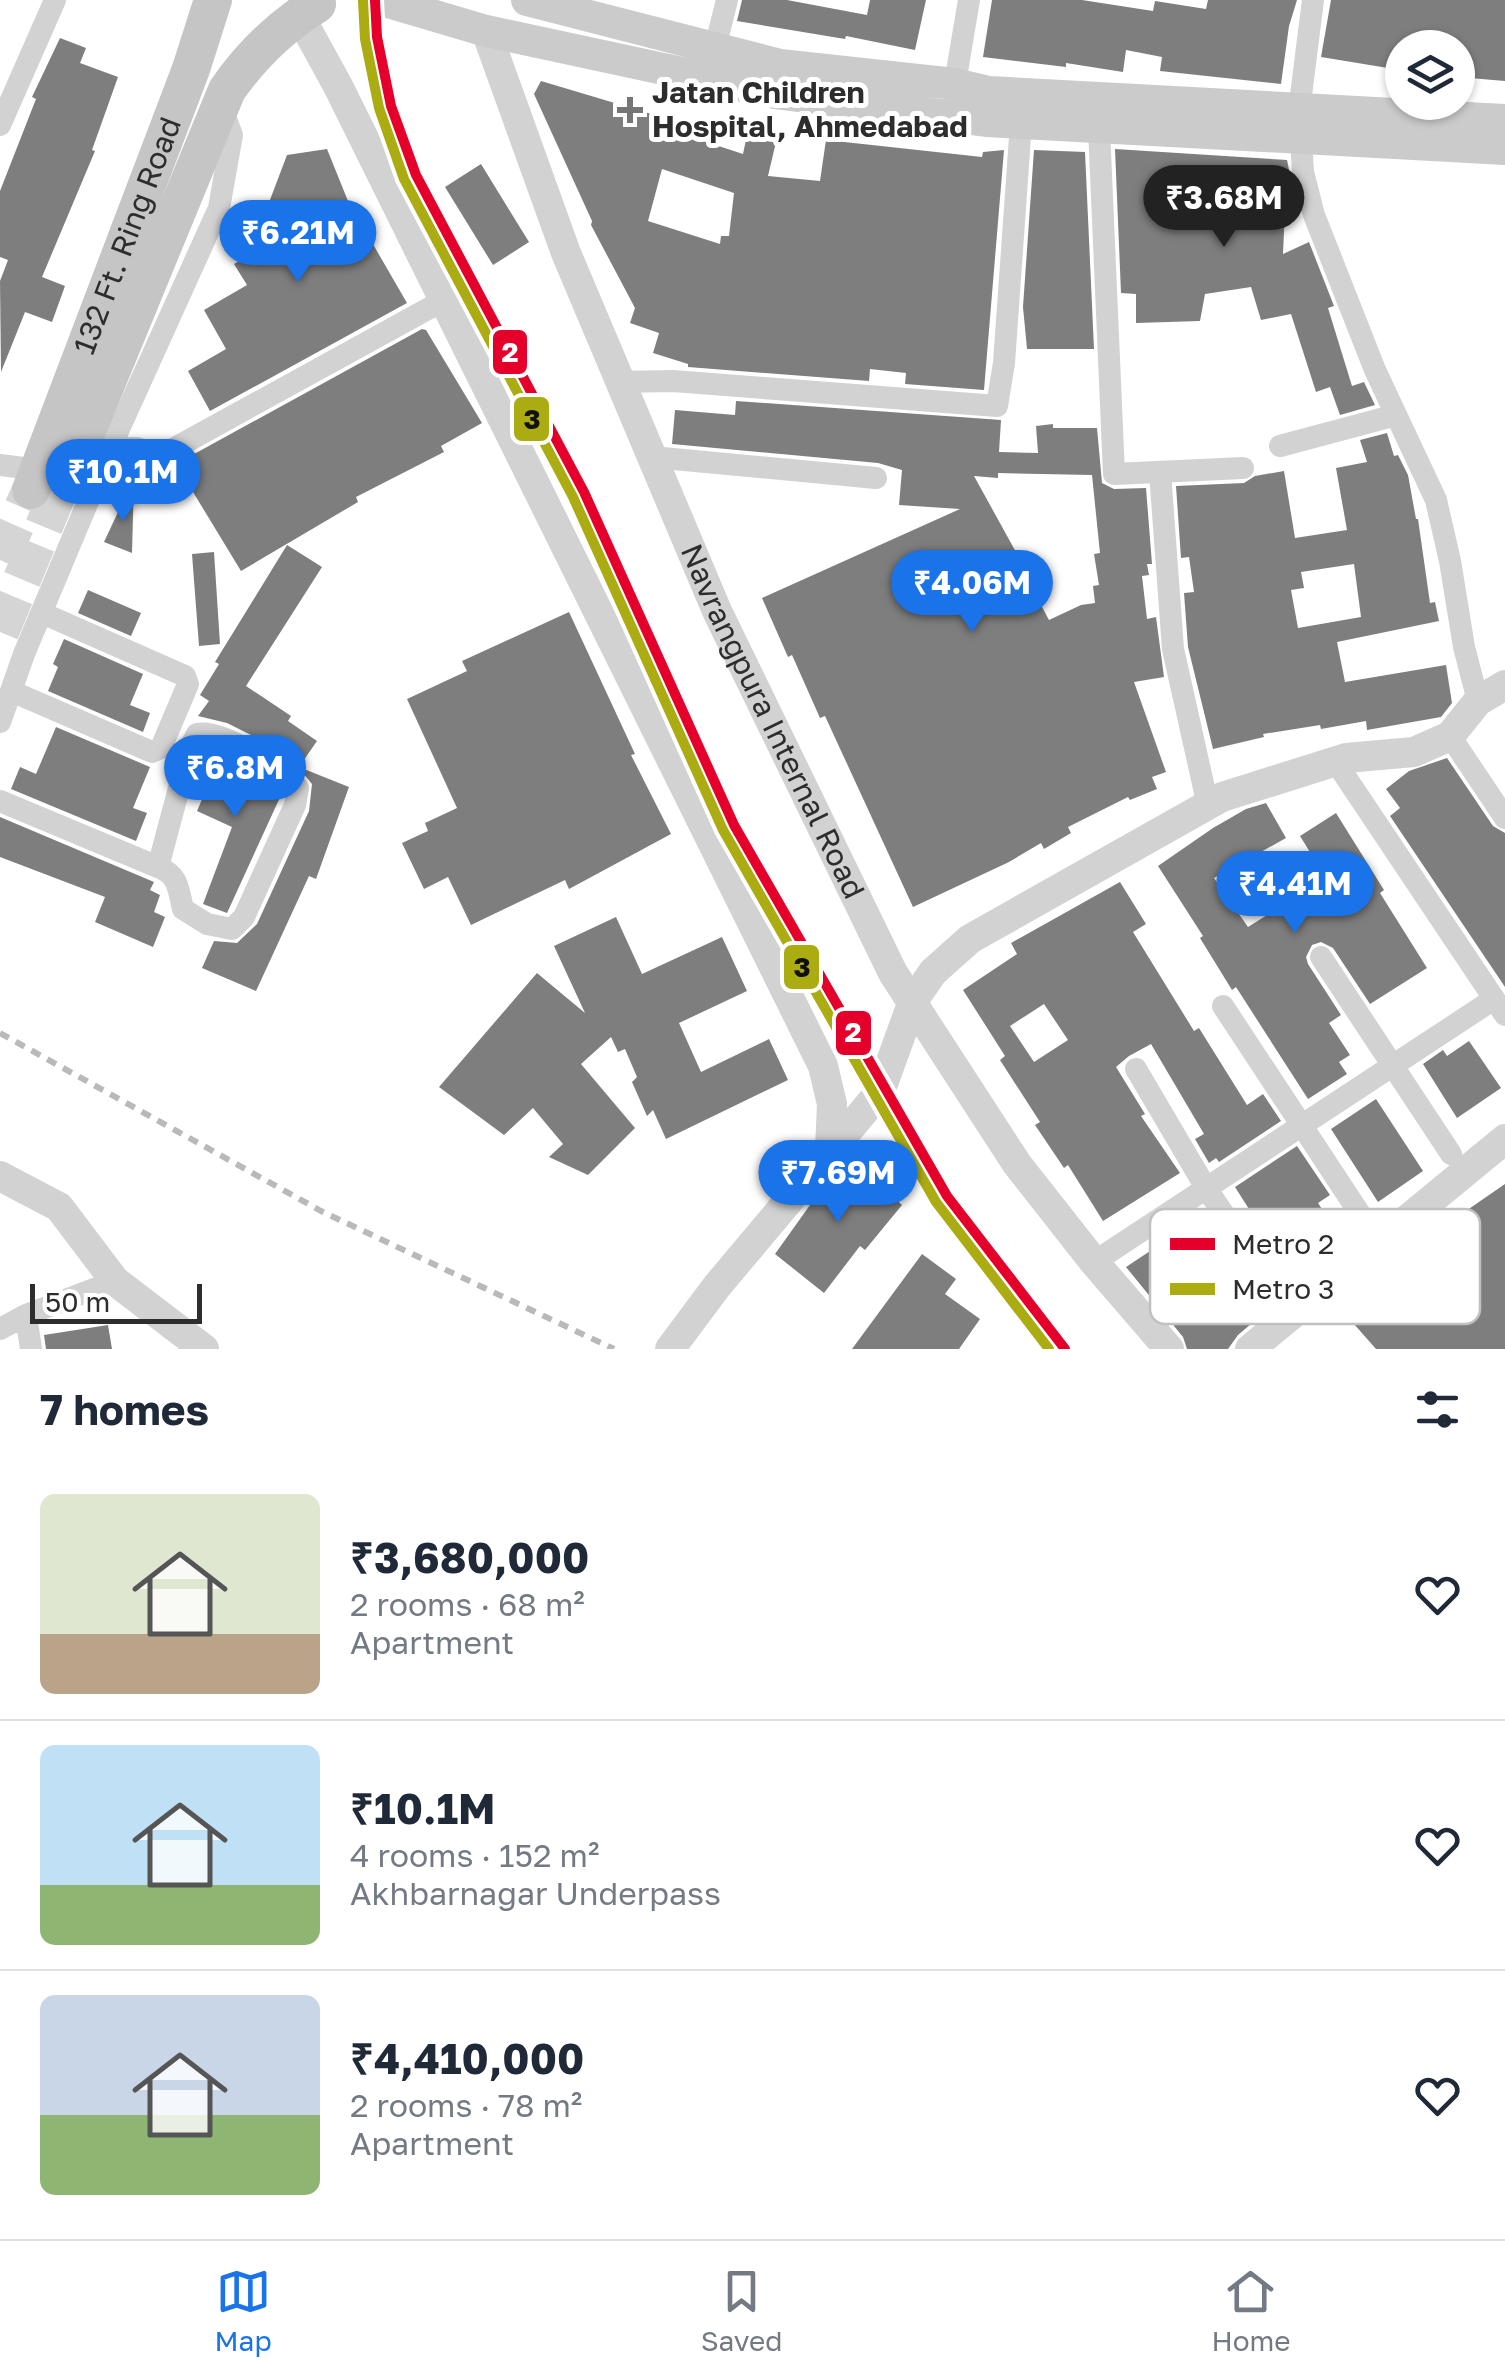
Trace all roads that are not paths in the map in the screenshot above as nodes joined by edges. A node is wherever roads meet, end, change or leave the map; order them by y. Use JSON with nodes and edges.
{"nodes":[{"id":1,"x":55,"y":0,"type":"edge"},
{"id":2,"x":213,"y":0,"type":"edge"},
{"id":3,"x":381,"y":0,"type":"edge"},
{"id":4,"x":526,"y":0,"type":"edge"},
{"id":5,"x":726,"y":0,"type":"edge"},
{"id":6,"x":969,"y":0,"type":"edge"},
{"id":7,"x":1313,"y":0,"type":"edge"},
{"id":8,"x":310,"y":5,"type":"edge"},
{"id":9,"x":486,"y":31,"type":"junction"},
{"id":10,"x":715,"y":48,"type":"junction"},
{"id":11,"x":952,"y":100,"type":"junction"},
{"id":12,"x":1505,"y":120,"type":"edge"},
{"id":13,"x":1022,"y":123,"type":"junction"},
{"id":14,"x":0,"y":125,"type":"edge"},
{"id":15,"x":1300,"y":125,"type":"junction"},
{"id":16,"x":1099,"y":128,"type":"junction"},
{"id":17,"x":1505,"y":149,"type":"edge"},
{"id":18,"x":444,"y":300,"type":"junction"},
{"id":19,"x":618,"y":382,"type":"junction"},
{"id":20,"x":1396,"y":415,"type":"junction"},
{"id":21,"x":1280,"y":446,"type":"dead end"},
{"id":22,"x":652,"y":457,"type":"junction"},
{"id":23,"x":0,"y":465,"type":"edge"},
{"id":24,"x":65,"y":465,"type":"junction"},
{"id":25,"x":1243,"y":468,"type":"dead end"},
{"id":26,"x":1160,"y":472,"type":"junction"},
{"id":27,"x":876,"y":478,"type":"dead end"},
{"id":28,"x":42,"y":613,"type":"junction"},
{"id":29,"x":1505,"y":685,"type":"edge"},
{"id":30,"x":11,"y":691,"type":"junction"},
{"id":31,"x":1478,"y":700,"type":"junction"},
{"id":32,"x":0,"y":722,"type":"edge"},
{"id":33,"x":1450,"y":736,"type":"junction"},
{"id":34,"x":1335,"y":762,"type":"junction"},
{"id":35,"x":0,"y":802,"type":"edge"},
{"id":36,"x":1208,"y":806,"type":"junction"},
{"id":37,"x":1505,"y":818,"type":"edge"},
{"id":38,"x":158,"y":866,"type":"junction"},
{"id":39,"x":1322,"y":956,"type":"dead end"},
{"id":40,"x":914,"y":1001,"type":"junction"},
{"id":41,"x":1224,"y":1006,"type":"dead end"},
{"id":42,"x":1500,"y":1007,"type":"edge"},
{"id":43,"x":1391,"y":1066,"type":"junction"},
{"id":44,"x":1136,"y":1069,"type":"dead end"},
{"id":45,"x":1302,"y":1125,"type":"junction"},
{"id":46,"x":1505,"y":1140,"type":"edge"},
{"id":47,"x":830,"y":1149,"type":"junction"},
{"id":48,"x":1451,"y":1154,"type":"dead end"},
{"id":49,"x":0,"y":1176,"type":"edge"},
{"id":50,"x":1206,"y":1188,"type":"junction"},
{"id":51,"x":1174,"y":1209,"type":"edge"},
{"id":52,"x":1220,"y":1209,"type":"edge"},
{"id":53,"x":1357,"y":1209,"type":"edge"},
{"id":54,"x":1421,"y":1209,"type":"edge"},
{"id":55,"x":1150,"y":1225,"type":"edge"},
{"id":56,"x":1094,"y":1262,"type":"junction"},
{"id":57,"x":115,"y":1280,"type":"junction"},
{"id":58,"x":26,"y":1316,"type":"junction"},
{"id":59,"x":1281,"y":1324,"type":"edge"},
{"id":60,"x":0,"y":1329,"type":"edge"},
{"id":61,"x":31,"y":1349,"type":"edge"},
{"id":62,"x":204,"y":1349,"type":"edge"},
{"id":63,"x":670,"y":1349,"type":"edge"},
{"id":64,"x":1169,"y":1349,"type":"edge"},
{"id":65,"x":1250,"y":1349,"type":"edge"}],
"edges":[{"from":1,"to":14,"type":"street"},
{"from":2,"to":24,"type":"main road","name":"132 Ft. Ring Road"},
{"from":3,"to":9,"type":"main road"},
{"from":4,"to":10,"type":"main road"},
{"from":5,"to":10,"type":"street"},
{"from":6,"to":11,"type":"street"},
{"from":7,"to":15,"type":"street"},
{"from":8,"to":18,"type":"street"},
{"from":8,"to":24,"type":"main road","name":"132 Ft. Ring Road"},
{"from":9,"to":11,"type":"main road"},
{"from":9,"to":19,"type":"street","name":"Navrangpura Internal Road"},
{"from":10,"to":11,"type":"main road"},
{"from":11,"to":13,"type":"main road"},
{"from":11,"to":15,"type":"main road"},
{"from":12,"to":15,"type":"main road"},
{"from":13,"to":16,"type":"main road"},
{"from":13,"to":19,"type":"street"},
{"from":15,"to":16,"type":"main road"},
{"from":15,"to":17,"type":"main road"},
{"from":15,"to":20,"type":"street"},
{"from":16,"to":26,"type":"street"},
{"from":18,"to":24,"type":"street"},
{"from":18,"to":47,"type":"street"},
{"from":19,"to":22,"type":"street","name":"Navrangpura Internal Road"},
{"from":20,"to":21,"type":"street"},
{"from":20,"to":31,"type":"street"},
{"from":22,"to":27,"type":"street"},
{"from":22,"to":40,"type":"street","name":"Navrangpura Internal Road"},
{"from":23,"to":24,"type":"street"},
{"from":24,"to":28,"type":"street"},
{"from":25,"to":26,"type":"street"},
{"from":26,"to":36,"type":"street"},
{"from":28,"to":30,"type":"street"},
{"from":28,"to":30,"type":"street"},
{"from":29,"to":31,"type":"street"},
{"from":30,"to":32,"type":"street"},
{"from":31,"to":33,"type":"street"},
{"from":33,"to":34,"type":"street"},
{"from":33,"to":37,"type":"street"},
{"from":34,"to":36,"type":"street"},
{"from":34,"to":42,"type":"street"},
{"from":35,"to":38,"type":"street"},
{"from":36,"to":40,"type":"street"},
{"from":38,"to":38,"type":"street"},
{"from":39,"to":43,"type":"street"},
{"from":40,"to":47,"type":"street"},
{"from":40,"to":56,"type":"street","name":"Navrangpura Internal Road"},
{"from":41,"to":45,"type":"street"},
{"from":42,"to":43,"type":"street"},
{"from":43,"to":45,"type":"street"},
{"from":43,"to":48,"type":"street"},
{"from":44,"to":50,"type":"street"},
{"from":45,"to":50,"type":"street"},
{"from":45,"to":53,"type":"street"},
{"from":46,"to":54,"type":"street"},
{"from":47,"to":63,"type":"street"},
{"from":49,"to":57,"type":"street"},
{"from":50,"to":51,"type":"street"},
{"from":50,"to":52,"type":"street"},
{"from":55,"to":56,"type":"street"},
{"from":56,"to":64,"type":"street","name":"Navrangpura Internal Road"},
{"from":57,"to":58,"type":"street"},
{"from":57,"to":62,"type":"street"},
{"from":58,"to":60,"type":"street"},
{"from":58,"to":61,"type":"street"},
{"from":59,"to":65,"type":"street"}]}
